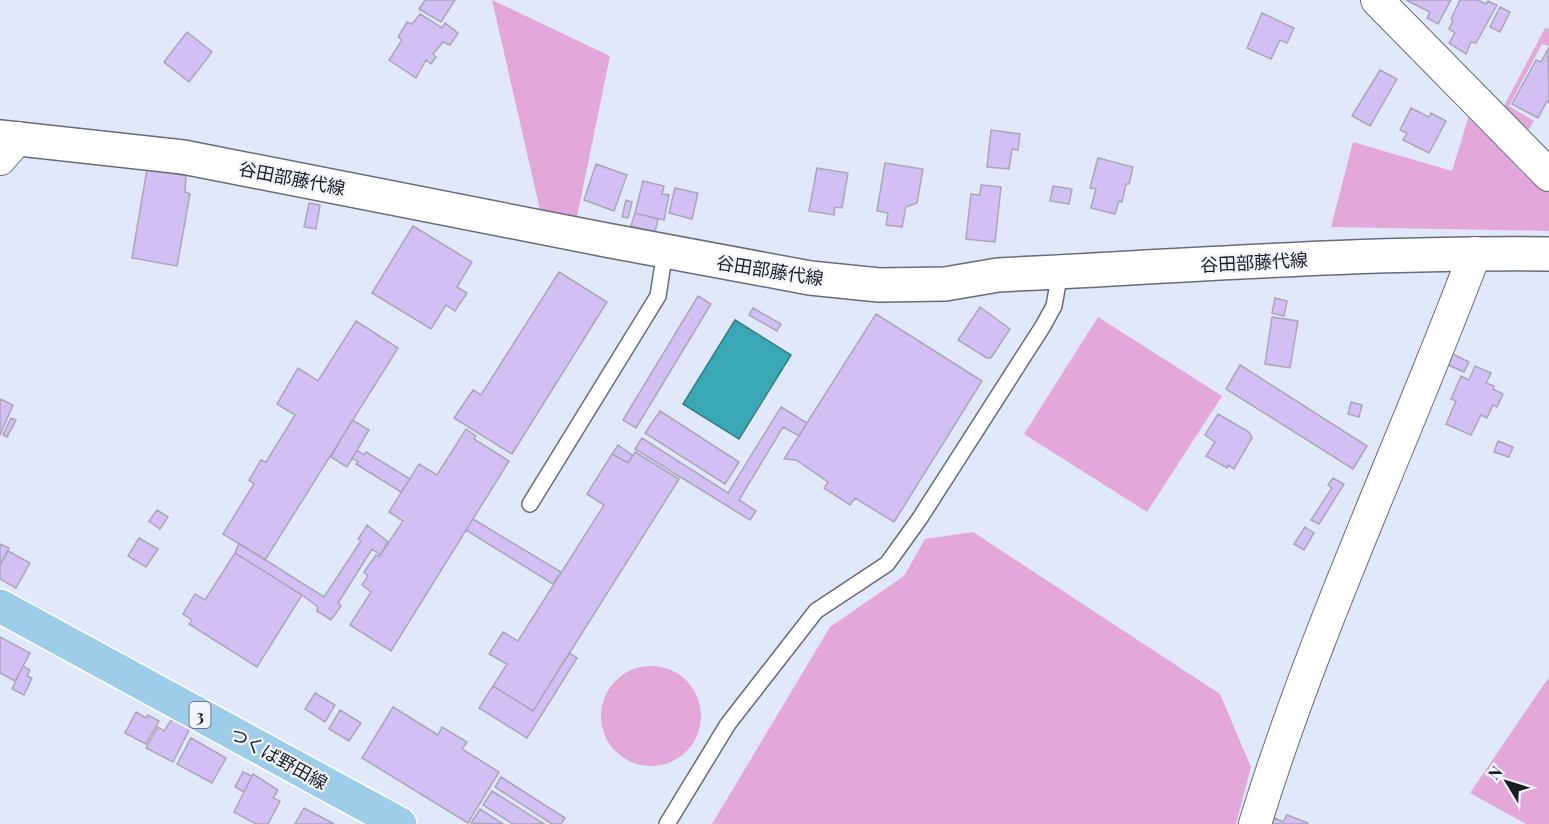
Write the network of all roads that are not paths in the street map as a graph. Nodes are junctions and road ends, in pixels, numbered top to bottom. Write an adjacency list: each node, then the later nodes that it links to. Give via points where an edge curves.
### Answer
1 (1377, 0): 3 (street)
2 (6, 145): 4 (main road, 谷田部藤代線, via 183,157)
3 (1549, 175)
4 (665, 251): 7 (main road, 谷田部藤代線, via 810,278 879,285 945,284); 8 (lane, via 658,296)
5 (1475, 253): 6 (main road, 谷田部藤代線); 7 (main road, 谷田部藤代線); 12 (street, via 1342,580)
6 (1549, 254)
7 (1060, 272): 11 (lane, via 1054,306 1043,326 920,518 887,564 816,612 728,724)
8 (530, 504)
9 (0, 606): 10 (main road, つくば野田線 / 3)
10 (400, 824)
11 (667, 824)
12 (1255, 824)

